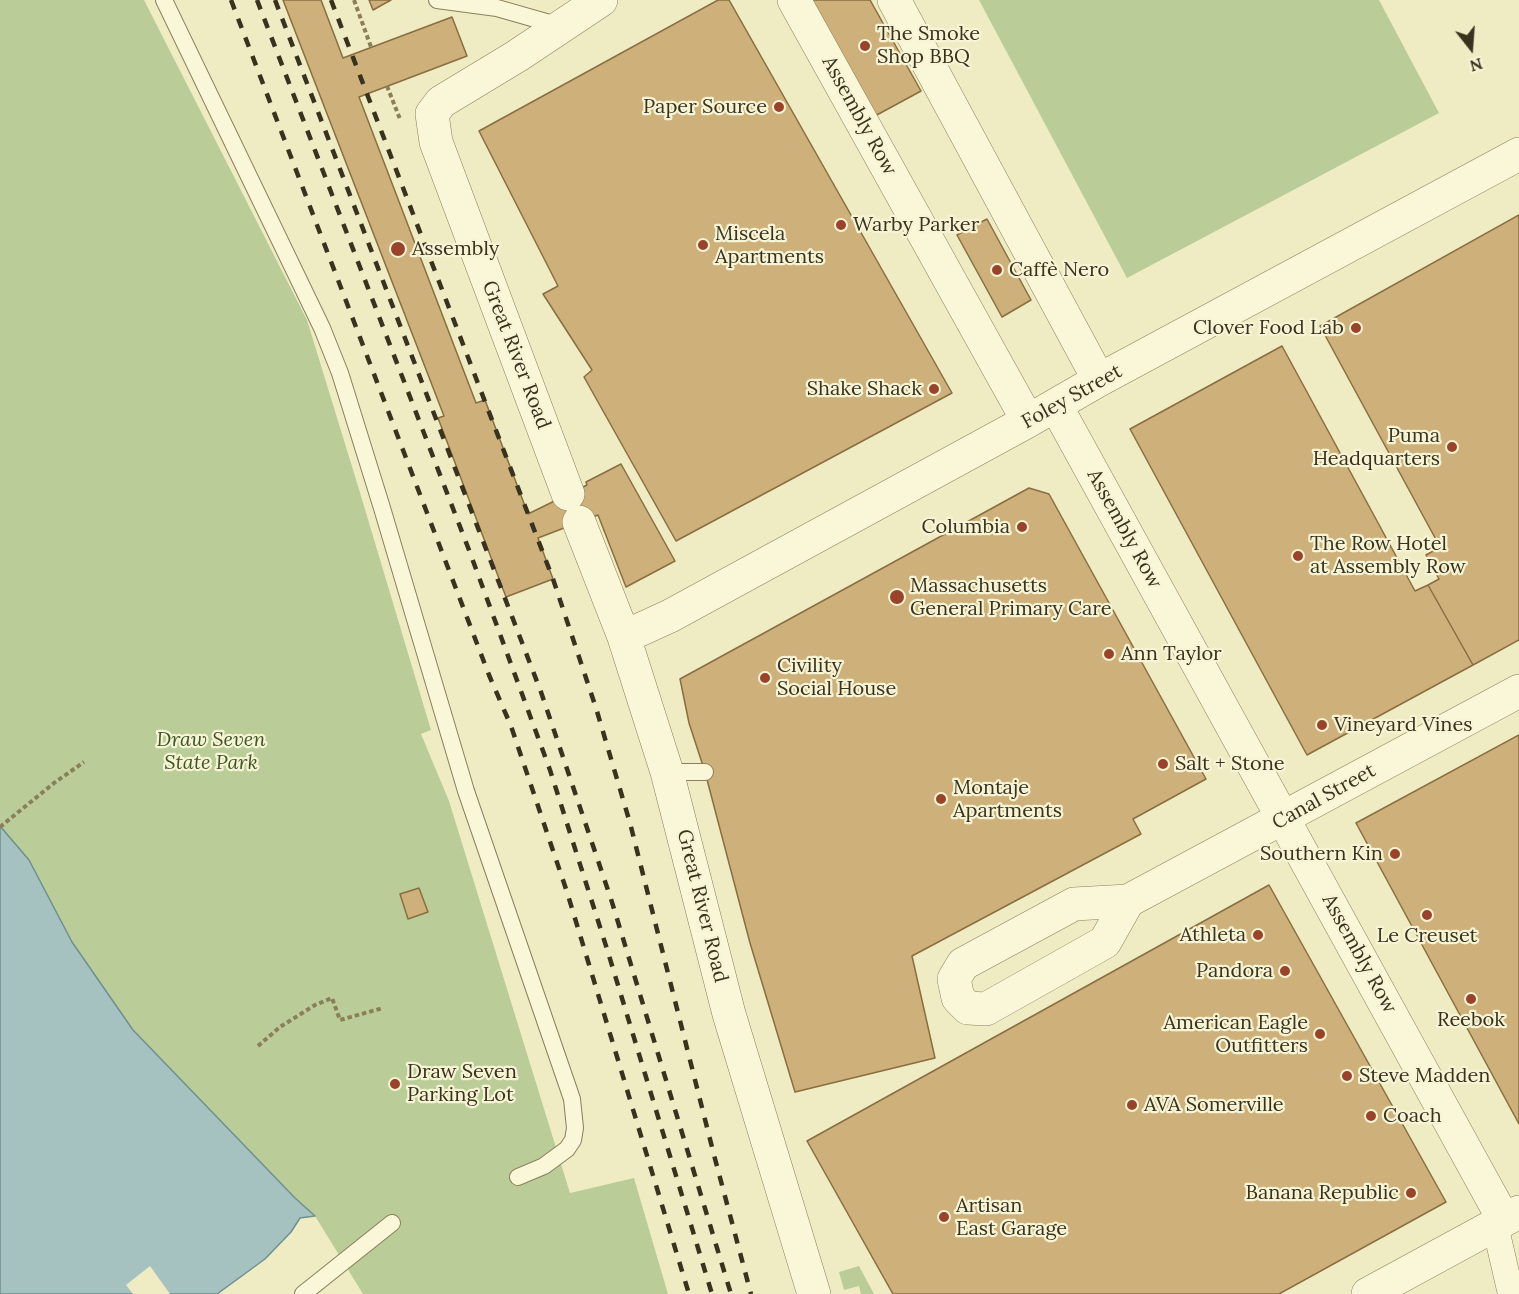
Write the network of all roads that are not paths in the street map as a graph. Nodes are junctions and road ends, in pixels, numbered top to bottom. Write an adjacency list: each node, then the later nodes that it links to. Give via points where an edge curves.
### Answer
1 (164, 0): 17 (lane, via 340,373 466,791 572,1098 575,1128 567,1149 544,1166)
2 (437, 0): 6 (lane, via 496,8)
3 (601, 0): 6 (street)
4 (794, 0): 10 (street, Assembly Row)
5 (894, 0): 8 (street)
6 (560, 26): 11 (street, Great River Road, via 441,102 432,114 436,142)
7 (1519, 154): 8 (street, Foley Street)
8 (1099, 380): 9 (street, Foley Street)
9 (1056, 406): 10 (street, Foley Street); 15 (street, Assembly Row)
10 (1028, 421): 11 (street, Foley Street, via 670,616)
11 (624, 637): 13 (street, Great River Road)
12 (1519, 691): 15 (street, Canal Street)
13 (667, 772): 14 (lane); 21 (street, Great River Road, via 729,1014)
14 (705, 772)
15 (1284, 818): 16 (street, Canal Street); 18 (street, Assembly Row)
16 (1128, 901): 16 (street, Canal Street, via 1074,904 963,964 954,979 958,998 968,1008 986,1009 1105,942)
17 (518, 1177)
18 (1506, 1219): 22 (street); 23 (street, Assembly Row)
19 (392, 1223): 20 (lane)
20 (303, 1294)
21 (814, 1294)
22 (1368, 1294)
23 (1511, 1294)

